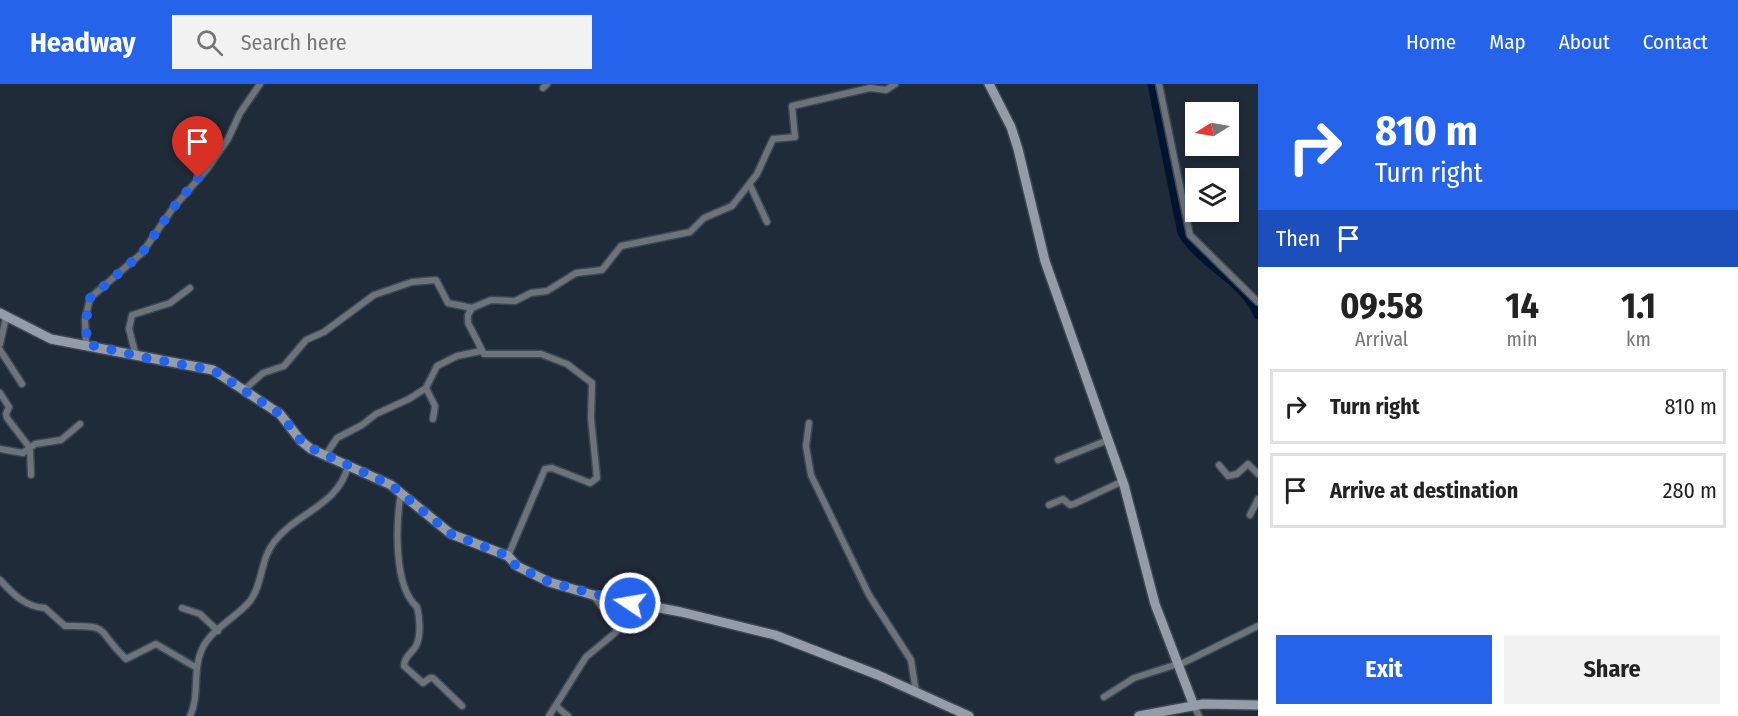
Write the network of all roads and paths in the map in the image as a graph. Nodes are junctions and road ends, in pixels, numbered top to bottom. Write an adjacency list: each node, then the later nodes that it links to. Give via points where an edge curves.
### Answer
1 (260, 84): 14 (street, via 208,168 173,208 142,253 90,298)
2 (844, 84): 6 (street)
3 (895, 84): 6 (street, via 886,90 872,88)
4 (989, 84): 25 (main road, via 1011,127 1046,261)
5 (1159, 84): 10 (street, via 1190,235)
6 (848, 93): 7 (street, via 792,106 796,136 773,139)
7 (750, 185): 8 (street); 11 (street, via 732,206 704,218 690,232 625,245 615,251 602,270 576,273 547,291 515,301 491,300)
8 (767, 222)
9 (190, 288): 17 (street, via 170,303 132,315 129,329)
10 (1258, 302)
11 (472, 308): 15 (street, via 468,323); 20 (street, via 448,303 433,279 380,293 308,339 286,364 263,373)
12 (3, 315): 13 (street); 14 (main road, via 51,339)
13 (0, 344)
14 (87, 344): 17 (main road)
15 (481, 351): 19 (street, via 457,356 437,366); 39 (street, via 487,355 548,356 567,364 592,384 597,477 590,483 552,468 545,469)
16 (0, 353): 18 (street)
17 (136, 356): 20 (main road, via 200,365)
18 (22, 384)
19 (426, 388): 22 (street, via 436,409); 28 (street, via 337,438)
20 (245, 389): 28 (main road, via 280,414 301,441)
21 (0, 393): 26 (street, via 9,407 7,418)
22 (433, 419)
23 (809, 423): 47 (street, via 806,447 811,475 869,595 911,660)
24 (80, 424): 26 (street, via 61,441)
25 (1108, 440): 29 (street); 34 (main road)
26 (30, 448): 27 (street, via 21,453); 33 (street)
27 (0, 449)
28 (325, 456): 31 (main road)
29 (1058, 460)
30 (1220, 465): 32 (street, via 1228,476 1248,464)
31 (348, 466): 35 (main road, via 377,477); 44 (street, via 334,495 293,522 273,543 265,555 250,601)
32 (1258, 474)
33 (31, 475)
34 (1123, 481): 37 (street, via 1074,504 1063,499); 45 (main road, via 1155,604)
35 (401, 493): 39 (main road, via 451,534); 50 (street, via 397,527 403,582 417,607 418,621 416,645 404,666 423,683 433,678)
36 (1258, 499): 38 (street)
37 (1048, 505)
38 (1250, 515)
39 (508, 556): 41 (main road, via 516,566 549,582)
40 (0, 580): 46 (street, via 25,603 45,608 65,626 100,628 126,659 156,644)
41 (593, 595): 47 (main road, via 775,635); 51 (street, via 616,631 586,657)
42 (182, 608): 44 (street, via 200,614)
43 (1258, 626): 45 (street)
44 (218, 631): 46 (street, via 207,640)
45 (1179, 665): 48 (street, via 1134,678); 52 (main road)
46 (197, 668): 53 (street, via 195,705)
47 (916, 692): 56 (main road)
48 (1104, 697)
49 (1258, 705): 52 (main road)
50 (462, 706)
51 (556, 706): 54 (street); 55 (street)
52 (1194, 706): 57 (main road); 58 (street)
53 (190, 716)
54 (549, 716)
55 (568, 716)
56 (969, 716)
57 (1139, 716)
58 (1199, 716)

